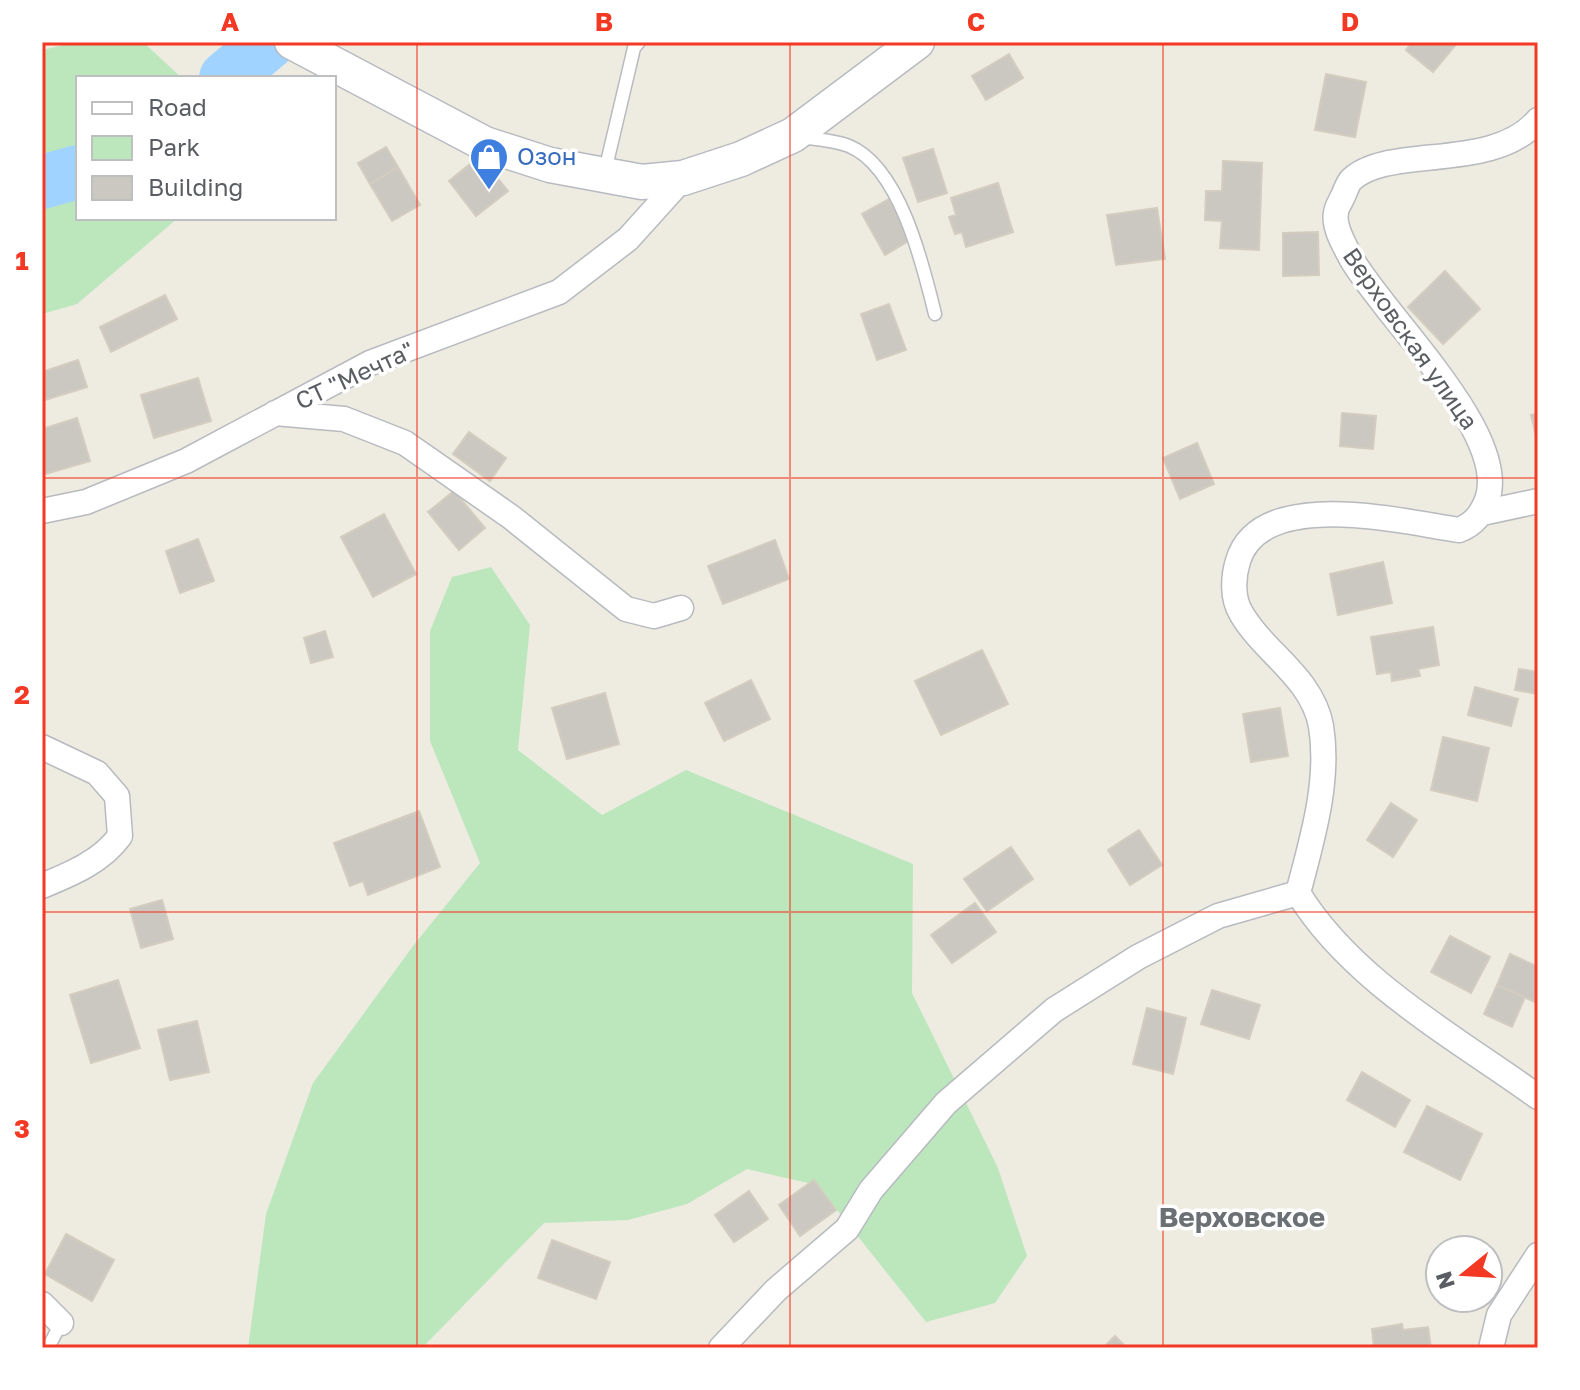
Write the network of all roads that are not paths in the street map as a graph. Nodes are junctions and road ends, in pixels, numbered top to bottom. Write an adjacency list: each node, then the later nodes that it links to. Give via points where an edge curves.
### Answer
1 (292, 42): 6 (street, via 485,144)
2 (639, 42): 6 (lane)
3 (917, 42): 5 (street)
4 (1538, 120): 13 (street, Верховская улица, via 1525,136 1467,154 1379,166 1351,180 1335,214 1342,241 1365,282 1468,414 1491,468 1491,489)
5 (793, 135): 7 (street); 8 (lane, via 850,146 883,174 923,263)
6 (604, 178): 7 (street)
7 (683, 178): 9 (street, СТ "Мечта", via 628,239 559,292 370,363)
8 (935, 314)
9 (275, 413): 11 (street, СТ "Мечта", via 186,461); 15 (street, via 344,419 405,443 511,517 626,609 654,616)
10 (1538, 501): 13 (street)
11 (86, 502): 12 (street, СТ "Мечта"); 14 (street)
12 (42, 511)
13 (1482, 513): 18 (street, via 1459,530 1364,515 1296,516 1257,529 1242,547 1233,578 1239,611 1311,698 1321,725 1315,829)
14 (42, 528)
15 (681, 608)
16 (42, 747): 17 (street, via 97,773 117,796 120,836 109,851)
17 (42, 886)
18 (1298, 893): 19 (street, via 1319,927 1352,963); 25 (street, via 1218,916 1138,957 1054,1010 946,1103 871,1190 847,1229 776,1290)
19 (1538, 1097)
20 (1538, 1255): 23 (street, via 1499,1315)
21 (42, 1304): 22 (street)
22 (61, 1323): 24 (lane)
23 (1490, 1347)
24 (48, 1348)
25 (721, 1348)

